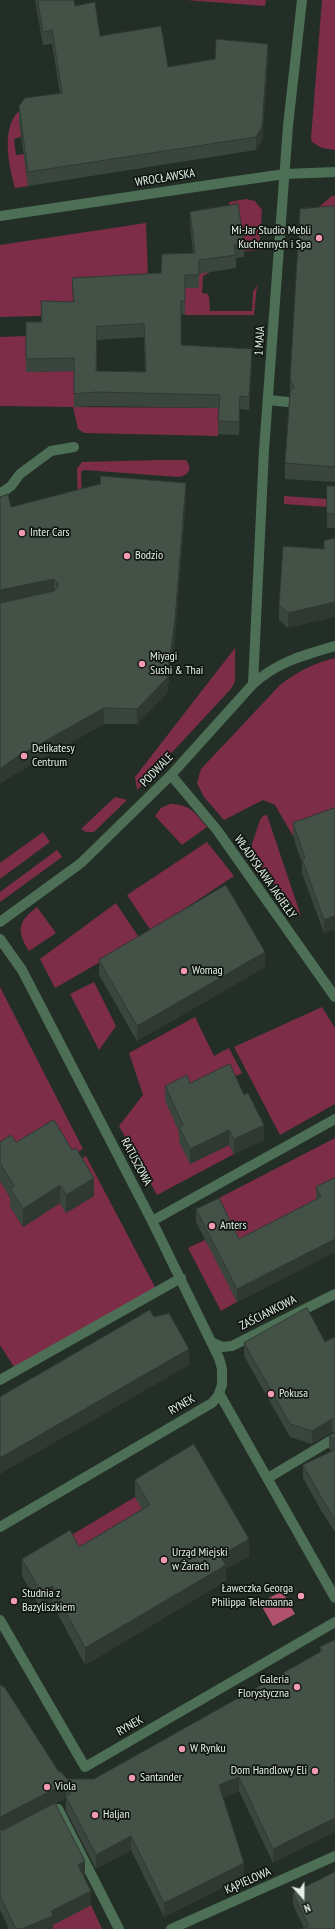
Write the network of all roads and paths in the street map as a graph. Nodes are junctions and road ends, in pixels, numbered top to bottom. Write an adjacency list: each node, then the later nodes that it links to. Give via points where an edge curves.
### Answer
1 (302, 0): 3 (street, 1 MAJA)
2 (335, 172): 3 (street, WROCŁAWSKA)
3 (285, 174): 4 (street, WROCŁAWSKA); 5 (street, 1 MAJA)
4 (0, 216)
5 (268, 400): 6 (street); 10 (street, 1 MAJA)
6 (288, 402)
7 (74, 447): 8 (street, via 51,451 20,474 11,486)
8 (0, 494)
9 (335, 646): 10 (street, PODWALE, via 278,665)
10 (253, 684): 11 (street, PODWALE)
11 (171, 775): 12 (street, PODWALE, via 81,863); 14 (street, WŁADYSŁAWA JAGIEŁŁY, via 217,830)
12 (0, 922)
13 (0, 939): 16 (street, RATUSZOWA, via 22,970)
14 (335, 997)
15 (335, 1119): 16 (street)
16 (152, 1221): 17 (street, RATUSZOWA)
17 (181, 1278): 19 (street, RATUSZOWA); 20 (street)
18 (335, 1294): 19 (street, ZAŚCIANKOWA, via 232,1346 223,1347)
19 (211, 1342): 21 (street, RATUSZOWA, via 222,1370)
20 (0, 1380)
21 (219, 1393): 22 (street, RATUSZOWA); 24 (street)
22 (212, 1403): 25 (street, RYNEK)
23 (335, 1438): 24 (street)
24 (268, 1478): 26 (street)
25 (0, 1528)
26 (335, 1598)
27 (0, 1620): 28 (street, RYNEK, via 85,1767)
28 (335, 1622)
29 (58, 1808): 31 (street)
30 (335, 1856): 32 (street, KĄPIELOWA)
31 (119, 1929)
32 (171, 1929)

